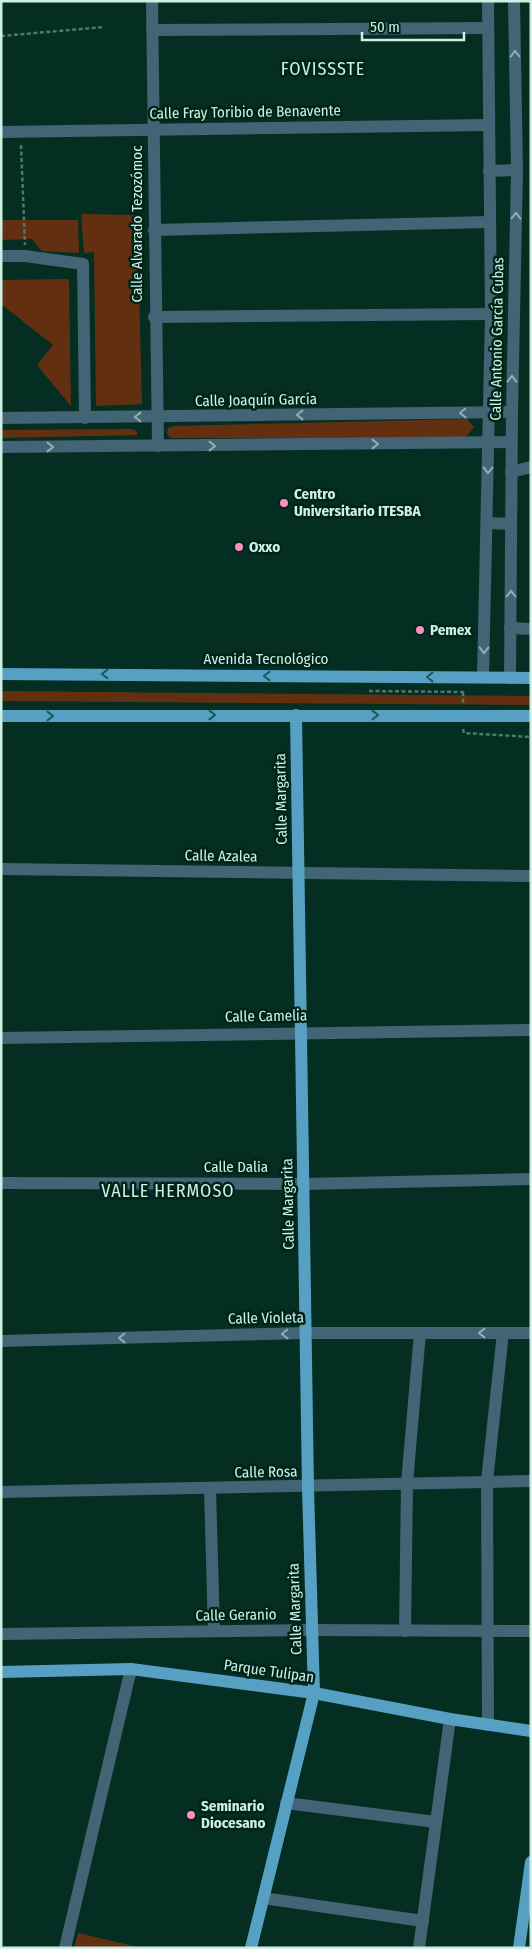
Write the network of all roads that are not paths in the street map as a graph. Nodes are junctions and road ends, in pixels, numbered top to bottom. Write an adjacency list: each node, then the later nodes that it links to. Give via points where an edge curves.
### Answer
1 (152, 1): 5 (street, Calle Alvarado Tezozómoc)
2 (488, 1): 4 (street, Calle Antonio García Cubas)
3 (514, 1): 9 (street, Calle Antonio García Cubas, one-way to 3)
4 (488, 28): 5 (street); 6 (street, Calle Antonio García Cubas)
5 (152, 30): 7 (street, Calle Alvarado Tezozómoc)
6 (489, 125): 7 (street, Calle Fray Toribio de Benavente); 10 (street, Calle Antonio García Cubas)
7 (153, 129): 8 (street, Calle Fray Toribio de Benavente); 12 (street, Calle Alvarado Tezozómoc)
8 (1, 132)
9 (517, 170): 10 (street); 16 (street, Calle Antonio García Cubas, one-way to 9)
10 (490, 171): 11 (street, Calle Antonio García Cubas)
11 (490, 222): 12 (street); 14 (street, Calle Antonio García Cubas)
12 (154, 230): 15 (street, Calle Alvarado Tezozómoc)
13 (1, 256): 20 (street, via 83,264)
14 (490, 314): 15 (street); 17 (street, Calle Antonio García Cubas)
15 (154, 317): 18 (street, Calle Alvarado Tezozómoc)
16 (512, 412): 17 (street, Calle Joaquín García); 21 (street, Calle Antonio García Cubas)
17 (489, 413): 18 (street, Calle Joaquín García, one-way to 18); 22 (street, Calle Antonio García Cubas)
18 (157, 417): 20 (street, Calle Joaquín García, one-way to 20); 23 (street, Calle Alvarado Tezozómoc)
19 (1, 418): 20 (street, Calle Joaquín García)
20 (85, 418)
21 (512, 442): 22 (street); 26 (street, Calle Antonio García Cubas)
22 (489, 444): 23 (street, one-way to 22); 27 (street, Calle Antonio García Cubas, one-way to 27)
23 (158, 446): 24 (street, one-way to 23)
24 (1, 447)
25 (531, 467): 26 (street)
26 (511, 472): 28 (street, Calle Antonio García Cubas)
27 (487, 523): 28 (street); 32 (street, Calle Antonio García Cubas, one-way to 32)
28 (511, 524): 29 (street, Calle Antonio García Cubas, one-way to 28)
29 (510, 628): 30 (street); 33 (street, Calle Antonio García Cubas)
30 (531, 629)
31 (1, 674): 32 (main road, Avenida Tecnológico, one-way to 31)
32 (483, 677): 33 (main road, Avenida Tecnológico)
33 (510, 678): 34 (main road, Avenida Tecnológico)
34 (531, 678)
35 (296, 715): 36 (main road, one-way to 35); 37 (main road, one-way to 37); 39 (main road, Calle Margarita)
36 (1, 716)
37 (531, 716)
38 (1, 869): 39 (street, Calle Azalea)
39 (298, 873): 40 (street, Calle Azalea); 42 (main road, Calle Margarita)
40 (531, 876)
41 (531, 1030): 42 (street, Calle Camelia)
42 (302, 1032): 43 (street, Calle Camelia); 46 (main road, Calle Margarita)
43 (1, 1038)
44 (531, 1179): 46 (street, Calle Dalia)
45 (1, 1182): 46 (street, Calle Dalia)
46 (304, 1184): 47 (main road, Calle Margarita)
47 (306, 1333): 50 (street, Calle Violeta); 51 (street, Calle Violeta, one-way to 51); 55 (main road, Calle Margarita)
48 (503, 1333): 49 (street, Calle Violeta); 50 (street, Calle Violeta, one-way to 50); 52 (street)
49 (531, 1333)
50 (420, 1334): 54 (street)
51 (1, 1341)
52 (487, 1481): 53 (street, Calle Rosa); 54 (street, Calle Rosa); 61 (street)
53 (531, 1481)
54 (407, 1483): 55 (street, Calle Rosa); 60 (street)
55 (308, 1488): 56 (street, Calle Rosa); 58 (main road, Calle Margarita)
56 (210, 1489): 57 (street, Calle Rosa); 59 (street)
57 (1, 1492)
58 (312, 1630): 59 (street, Calle Geranio); 60 (street, Calle Geranio); 66 (main road, Calle Margarita)
59 (214, 1631): 63 (street, Calle Geranio)
60 (405, 1631): 61 (street, Calle Geranio)
61 (486, 1631): 62 (street, Calle Geranio); 68 (street)
62 (531, 1631)
63 (1, 1634)
64 (131, 1668): 65 (main road, Parque Tulipan); 66 (main road, Parque Tulipan); 75 (street)
65 (1, 1672)
66 (314, 1693): 67 (main road, Parque Tulipan); 70 (main road, Calle Margarita)
67 (450, 1719): 68 (main road, Parque Tulipan); 71 (street)
68 (488, 1725): 69 (main road, Parque Tulipan)
69 (531, 1731)
70 (286, 1803): 71 (street); 73 (main road, Calle Margarita)
71 (436, 1822): 74 (street)
72 (531, 1862): 78 (main road)
73 (263, 1898): 74 (street); 76 (main road, Calle Margarita)
74 (423, 1921): 77 (street)
75 (65, 1948)
76 (251, 1948)
77 (419, 1948)
78 (519, 1948)

